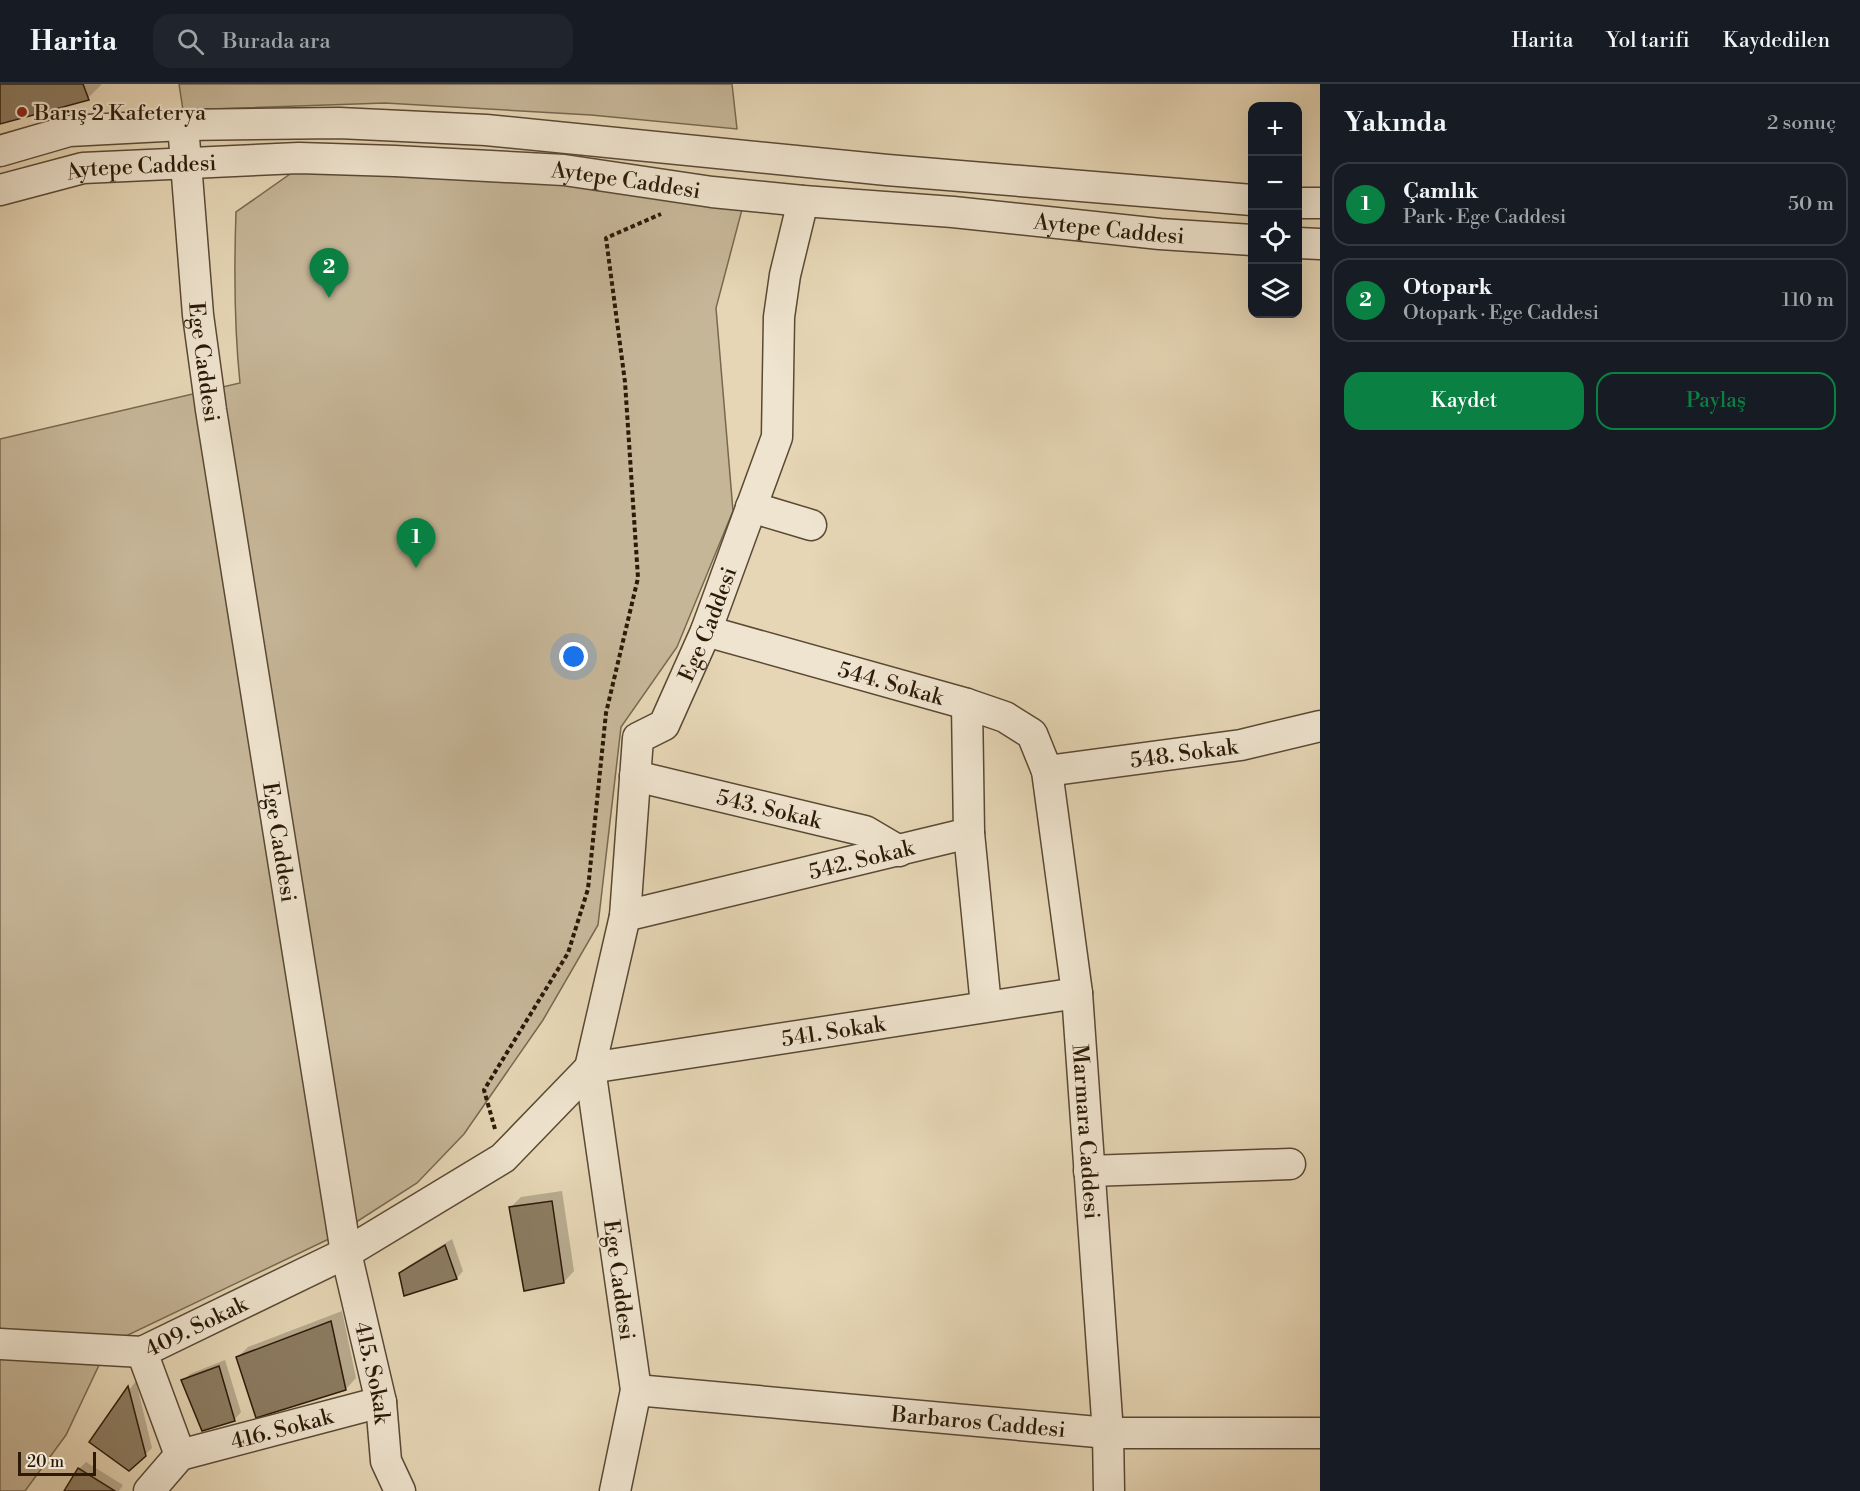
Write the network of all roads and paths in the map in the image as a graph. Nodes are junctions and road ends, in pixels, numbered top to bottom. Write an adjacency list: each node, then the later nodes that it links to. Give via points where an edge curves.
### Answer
1 (183, 124): 2 (street, Aytepe Caddesi, via 69,131); 3 (street, Ege Caddesi); 5 (street, Aytepe Caddesi, via 339,123 486,130)
2 (0, 151)
3 (186, 162): 4 (street, Aytepe Caddesi, via 83,168); 6 (street, Aytepe Caddesi, via 299,158 564,170); 29 (street, Ege Caddesi, via 198,315 211,410)
4 (0, 190)
5 (1248, 200)
6 (803, 201): 10 (street, Aytepe Caddesi); 13 (street, Ege Caddesi, via 779,317 777,437)
7 (1302, 203): 8 (street)
8 (1320, 204)
9 (670, 210): 26 (path, via 606,238 625,382 638,578 606,713 588,889 568,952 484,1090)
10 (1248, 240)
11 (1302, 243): 12 (street)
12 (1320, 244)
13 (751, 507): 14 (street); 15 (street, Ege Caddesi)
14 (811, 525)
15 (706, 631): 16 (street, 544. Sokak); 19 (street, Ege Caddesi, via 664,725 638,738)
16 (967, 704): 18 (street, 544. Sokak, via 1005,717 1032,734); 20 (street)
17 (1320, 726): 18 (street, 548. Sokak, via 1240,745)
18 (1047, 771): 23 (street, Marmara Caddesi)
19 (635, 776): 21 (street, 543. Sokak, via 865,831); 22 (street, Ege Caddesi)
20 (969, 833): 21 (street, 542. Sokak); 24 (street)
21 (898, 850): 22 (street, 542. Sokak)
22 (625, 916): 25 (street, Ege Caddesi)
23 (1077, 993): 24 (street, 541. Sokak); 28 (street, Marmara Caddesi)
24 (986, 1006): 25 (street, 541. Sokak)
25 (590, 1068): 26 (street); 32 (street, Ege Caddesi)
26 (503, 1158): 29 (street)
27 (1290, 1164): 28 (street)
28 (1089, 1171): 34 (street, Marmara Caddesi)
29 (346, 1253): 31 (street, 409. Sokak); 33 (street, 415. Sokak)
30 (0, 1344): 31 (street, 409. Sokak)
31 (142, 1352): 36 (street)
32 (636, 1390): 34 (street, Barbaros Caddesi); 39 (street, Ege Caddesi)
33 (381, 1402): 36 (street, 416. Sokak); 38 (street, 415. Sokak, via 386,1461)
34 (1108, 1433): 35 (street, Barbaros Caddesi); 40 (street, Marmara Caddesi)
35 (1320, 1433)
36 (180, 1455): 37 (street)
37 (149, 1491)
38 (400, 1491)
39 (615, 1491)
40 (1109, 1491)

